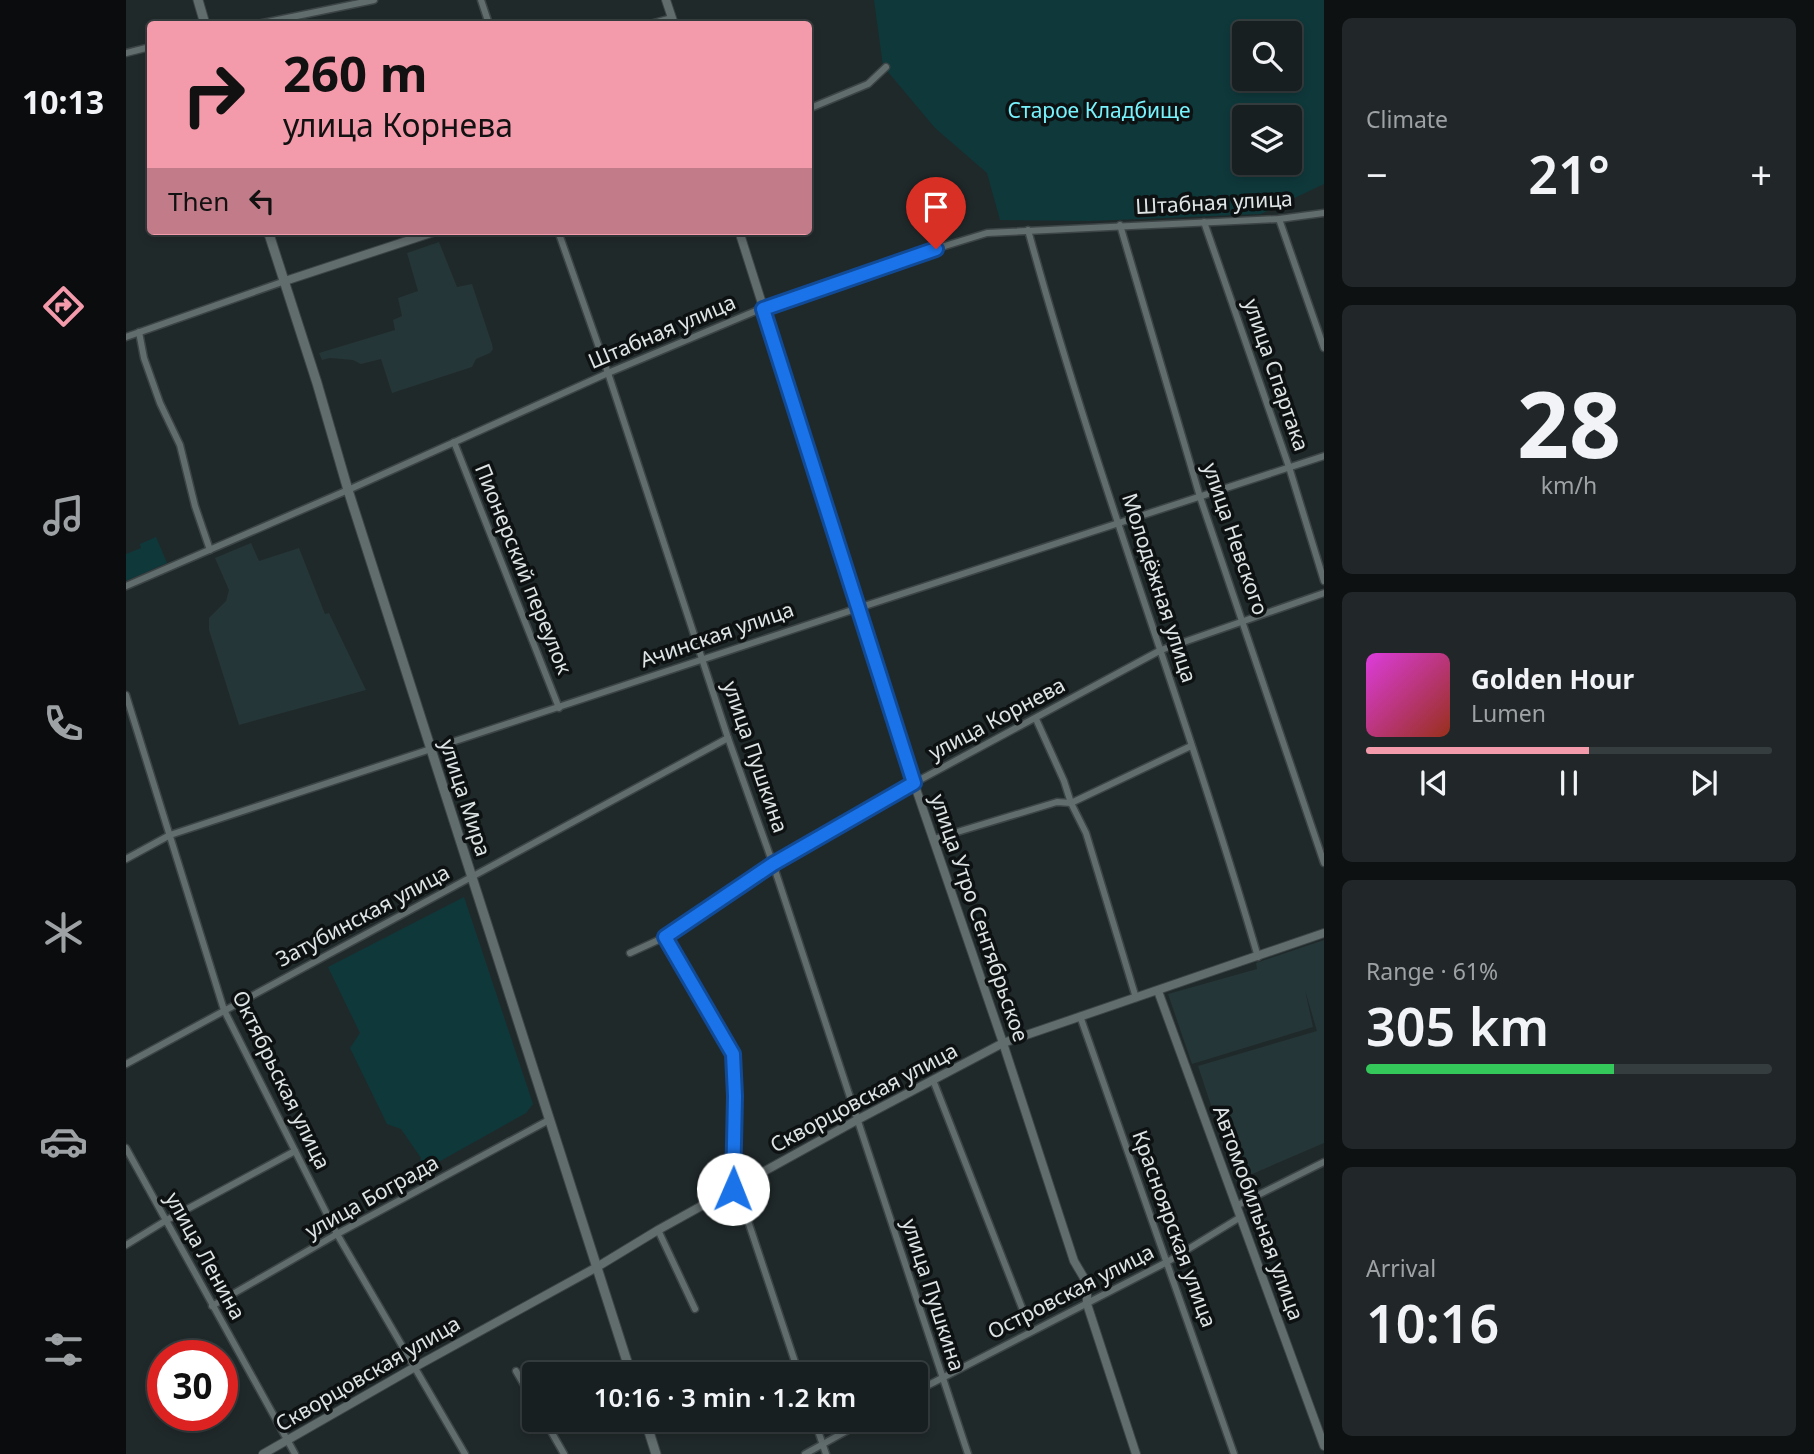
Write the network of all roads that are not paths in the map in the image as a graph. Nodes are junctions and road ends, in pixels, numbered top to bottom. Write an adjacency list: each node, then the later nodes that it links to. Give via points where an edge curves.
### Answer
1 (198, 0): 5 (main road)
2 (373, 0): 6 (street)
3 (481, 0): 7 (street)
4 (666, 0): 8 (street)
5 (204, 21)
6 (272, 21)
7 (488, 21)
8 (673, 21)
9 (147, 48): 10 (street)
10 (126, 53)
11 (886, 67): 12 (street, via 868,84)
12 (812, 107)
13 (1324, 213): 14 (street, Штабная улица)
14 (1279, 219): 15 (street, Штабная улица); 26 (street)
15 (1205, 222): 16 (street, Штабная улица); 30 (street, улица Спартака)
16 (1120, 225): 17 (street, Штабная улица); 32 (street, улица Невского)
17 (1028, 230): 23 (street, Штабная улица, via 986,233); 33 (street, Молодёжная улица, via 1055,328)
18 (269, 235): 22 (main road, улица Мира)
19 (425, 235): 22 (street)
20 (559, 235): 27 (street, улица Пушкина)
21 (740, 235): 23 (street, улица Утро Сентябрьское)
22 (285, 281): 24 (street); 31 (main road, улица Мира)
23 (763, 309): 27 (street, Штабная улица); 38 (street, улица Утро Сентябрьское)
24 (139, 332): 25 (street); 34 (street, via 160,403 180,445)
25 (126, 337)
26 (1324, 348)
27 (608, 373): 28 (street, Штабная улица); 41 (street, улица Пушкина)
28 (454, 442): 31 (street, Штабная улица); 43 (street, Пионерский переулок)
29 (1324, 456): 30 (street, Ачинская улица)
30 (1289, 467): 32 (street, Ачинская улица); 35 (street, улица Спартака)
31 (348, 490): 34 (street, Штабная улица); 47 (main road, улица Мира)
32 (1200, 497): 33 (street, Ачинская улица); 39 (street, улица Невского)
33 (1120, 523): 38 (street, Ачинская улица); 40 (street, Молодёжная улица)
34 (210, 550): 36 (street, Штабная улица)
35 (1324, 581)
36 (126, 586)
37 (1324, 593): 39 (street, улица Корнева)
38 (858, 607): 41 (street, Ачинская улица); 48 (street, улица Утро Сентябрьское)
39 (1244, 623): 40 (street, улица Корнева); 53 (street, улица Невского)
40 (1161, 650): 44 (street, улица Корнева); 46 (street, Молодёжная улица)
41 (703, 657): 43 (street, Ачинская улица); 45 (street, улица Пушкина)
42 (126, 695): 50 (street, Октябрьская улица)
43 (559, 708): 47 (street, Ачинская улица)
44 (1036, 719): 48 (street, улица Корнева); 49 (street)
45 (728, 738): 54 (street, улица Пушкина); 55 (street, Затубинская улица)
46 (1191, 746): 49 (street); 59 (street, Молодёжная улица)
47 (431, 748): 50 (street, Ачинская улица); 55 (main road, улица Мира)
48 (914, 783): 51 (street, улица Утро Сентябрьское); 54 (street, улица Корнева)
49 (1071, 803): 51 (street, via 1057,802); 61 (street, via 1086,833)
50 (170, 835): 52 (street, Ачинская улица); 62 (street, Октябрьская улица)
51 (934, 839): 64 (street, улица Утро Сентябрьское)
52 (126, 859)
53 (1324, 863)
54 (773, 864): 57 (street, улица Корнева); 68 (street, улица Пушкина)
55 (472, 877): 62 (street, Затубинская улица); 67 (main road, улица Мира)
56 (1324, 933): 59 (street, Скворцовская улица)
57 (665, 937): 58 (street, улица Корнева); 73 (street, via 733,1054)
58 (630, 953)
59 (1258, 957): 60 (street, Скворцовская улица)
60 (1158, 991): 61 (street, Скворцовская улица); 74 (street, Автомобильная улица)
61 (1136, 998): 63 (street, Скворцовская улица)
62 (224, 1010): 65 (street, Затубинская улица); 70 (street, Октябрьская улица)
63 (1080, 1016): 64 (street, Скворцовская улица); 80 (street, Красноярская улица)
64 (1003, 1044): 66 (street, Скворцовская улица); 82 (street, улица Утро Сентябрьское, via 1074,1261 1087,1283)
65 (126, 1064)
66 (933, 1080): 68 (street, Скворцовская улица); 85 (street)
67 (550, 1120): 78 (street, улица Бограда); 81 (main road, улица Мира)
68 (857, 1120): 73 (street, Скворцовская улица); 90 (street, улица Пушкина)
69 (126, 1148): 76 (street, улица Ленина)
70 (295, 1151): 76 (street); 78 (street, Октябрьская улица)
71 (1322, 1162): 72 (street); 74 (street)
72 (1324, 1172)
73 (733, 1189): 77 (street, Скворцовская улица); 87 (street)
74 (1238, 1205): 75 (street, Автомобильная улица)
75 (1239, 1218): 80 (street, Островская улица); 99 (street, Автомобильная улица)
76 (164, 1221): 79 (street); 83 (street, улица Ленина)
77 (658, 1230): 81 (street, Скворцовская улица); 84 (street)
78 (337, 1234): 83 (street, улица Бограда); 88 (street, Октябрьская улица)
79 (126, 1245)
80 (1167, 1262): 82 (street, Островская улица); 109 (street, Красноярская улица)
81 (597, 1267): 86 (main road, улица Мира); 88 (street, Скворцовская улица)
82 (1087, 1304): 85 (street, Островская улица); 108 (street, улица Утро Сентябрьское)
83 (212, 1306): 97 (street, улица Ленина)
84 (695, 1309)
85 (1031, 1331): 90 (street, Островская улица)
86 (627, 1362)
87 (795, 1362)
88 (415, 1367): 97 (street, Скворцовская улица); 102 (street, Октябрьская улица)
89 (516, 1371): 91 (street)
90 (941, 1378): 92 (street, Островская улица); 107 (street, улица Пушкина)
91 (522, 1381)
92 (928, 1385)
93 (551, 1432): 103 (street)
94 (649, 1432): 104 (main road)
95 (818, 1432): 98 (street)
96 (845, 1432): 98 (street)
97 (287, 1440): 100 (street, Скворцовская улица); 101 (street, улица Ленина)
98 (822, 1445): 105 (street); 106 (street)
99 (1324, 1446)
100 (262, 1454)
101 (295, 1454)
102 (465, 1454)
103 (564, 1454)
104 (656, 1454)
105 (805, 1454)
106 (826, 1454)
107 (968, 1454)
108 (1136, 1454)
109 (1234, 1454)

